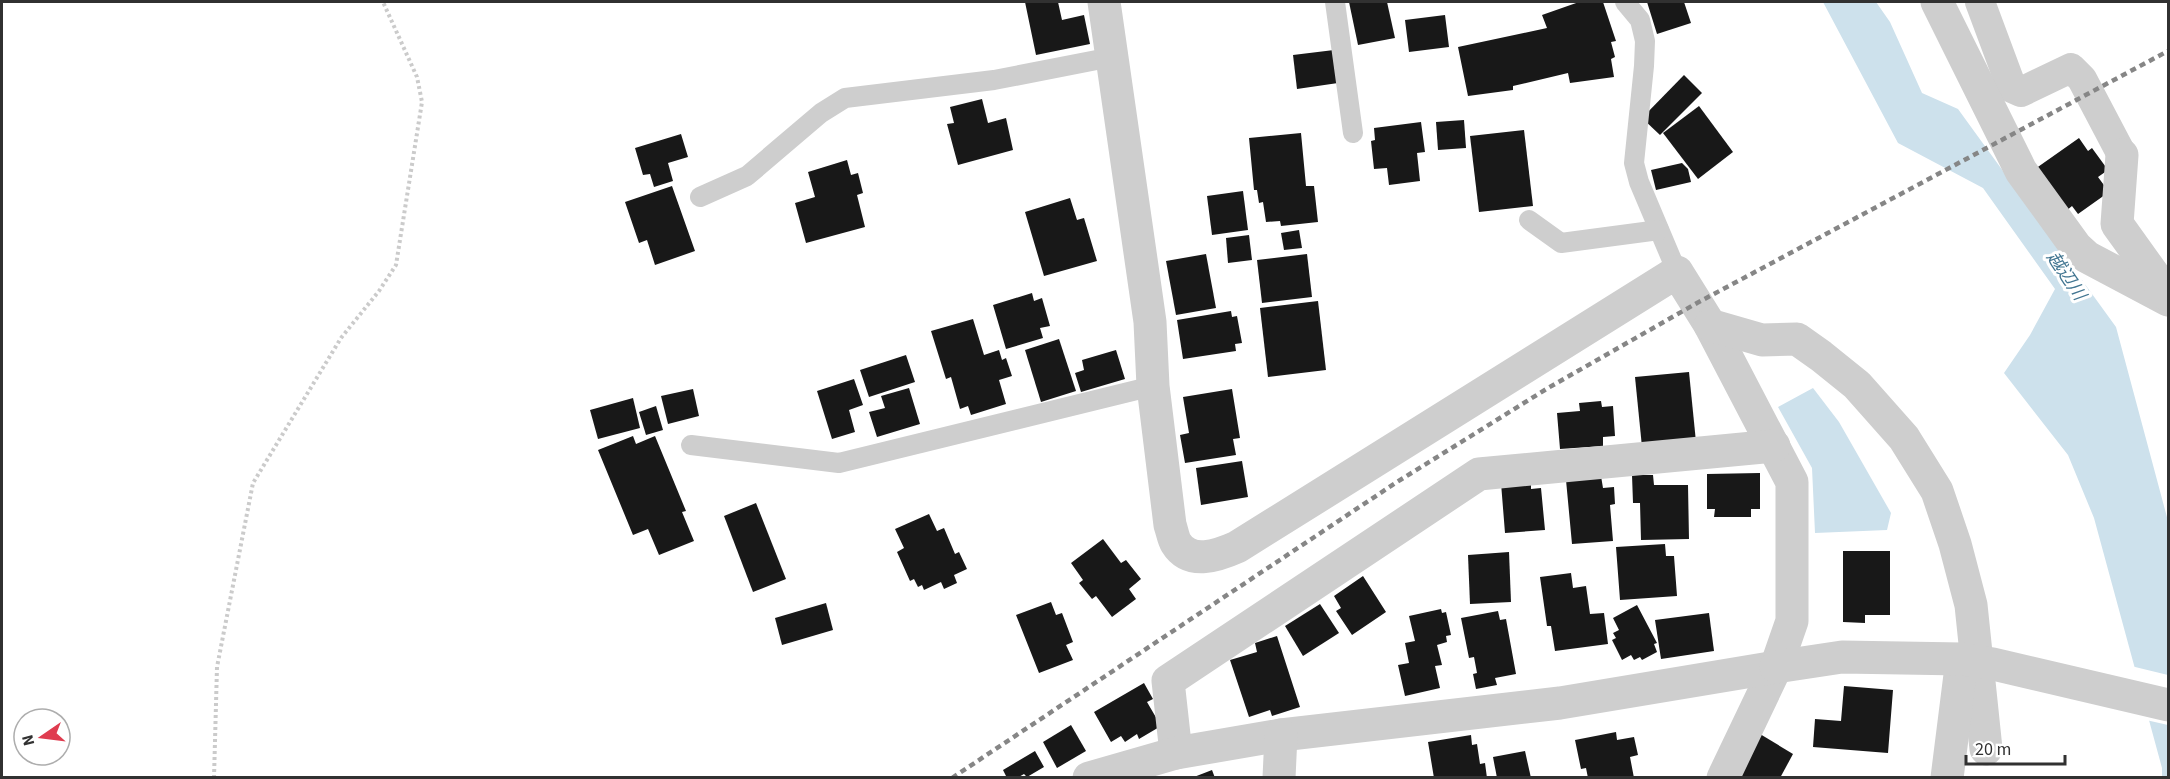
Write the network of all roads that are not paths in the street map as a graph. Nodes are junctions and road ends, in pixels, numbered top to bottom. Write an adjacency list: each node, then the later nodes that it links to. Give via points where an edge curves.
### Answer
1 (1104, 2): 6 (street)
2 (1335, 2): 7 (lane)
3 (1625, 2): 11 (lane, via 1640,20 1645,41 1634,163)
4 (1937, 2): 13 (street, via 2020,171 2076,247 2087,257)
5 (1980, 2): 8 (street, via 2012,88 2021,92 2071,68 2082,80)
6 (1112, 57): 9 (lane, via 994,80 845,98 821,113 747,176); 15 (street, via 1150,322)
7 (1353, 133)
8 (2122, 155): 13 (street, via 2117,225)
9 (700, 197)
10 (1529, 220): 11 (lane, via 1561,243)
11 (1659, 230): 12 (lane)
12 (1677, 273): 14 (street); 15 (street, via 1218,556 1187,554 1176,544 1170,525)
13 (2169, 298)
14 (1710, 325): 17 (street); 18 (street, via 1762,340 1797,339 1857,385 1904,438 1937,491 1955,544 1971,605)
15 (1153, 386): 16 (lane, via 839,463)
16 (691, 445)
17 (1774, 446): 19 (street, via 1792,482 1792,621); 23 (street, via 1479,474 1167,681)
18 (1977, 661): 19 (street, via 1842,657); 20 (street); 22 (street); 27 (street)
19 (1776, 667): 21 (street, via 1560,703); 26 (street)
20 (2169, 705)
21 (1281, 735): 23 (street); 25 (street)
22 (1986, 749)
23 (1176, 753): 24 (street)
24 (1089, 777)
25 (1279, 777)
26 (1723, 777)
27 (1947, 777)

